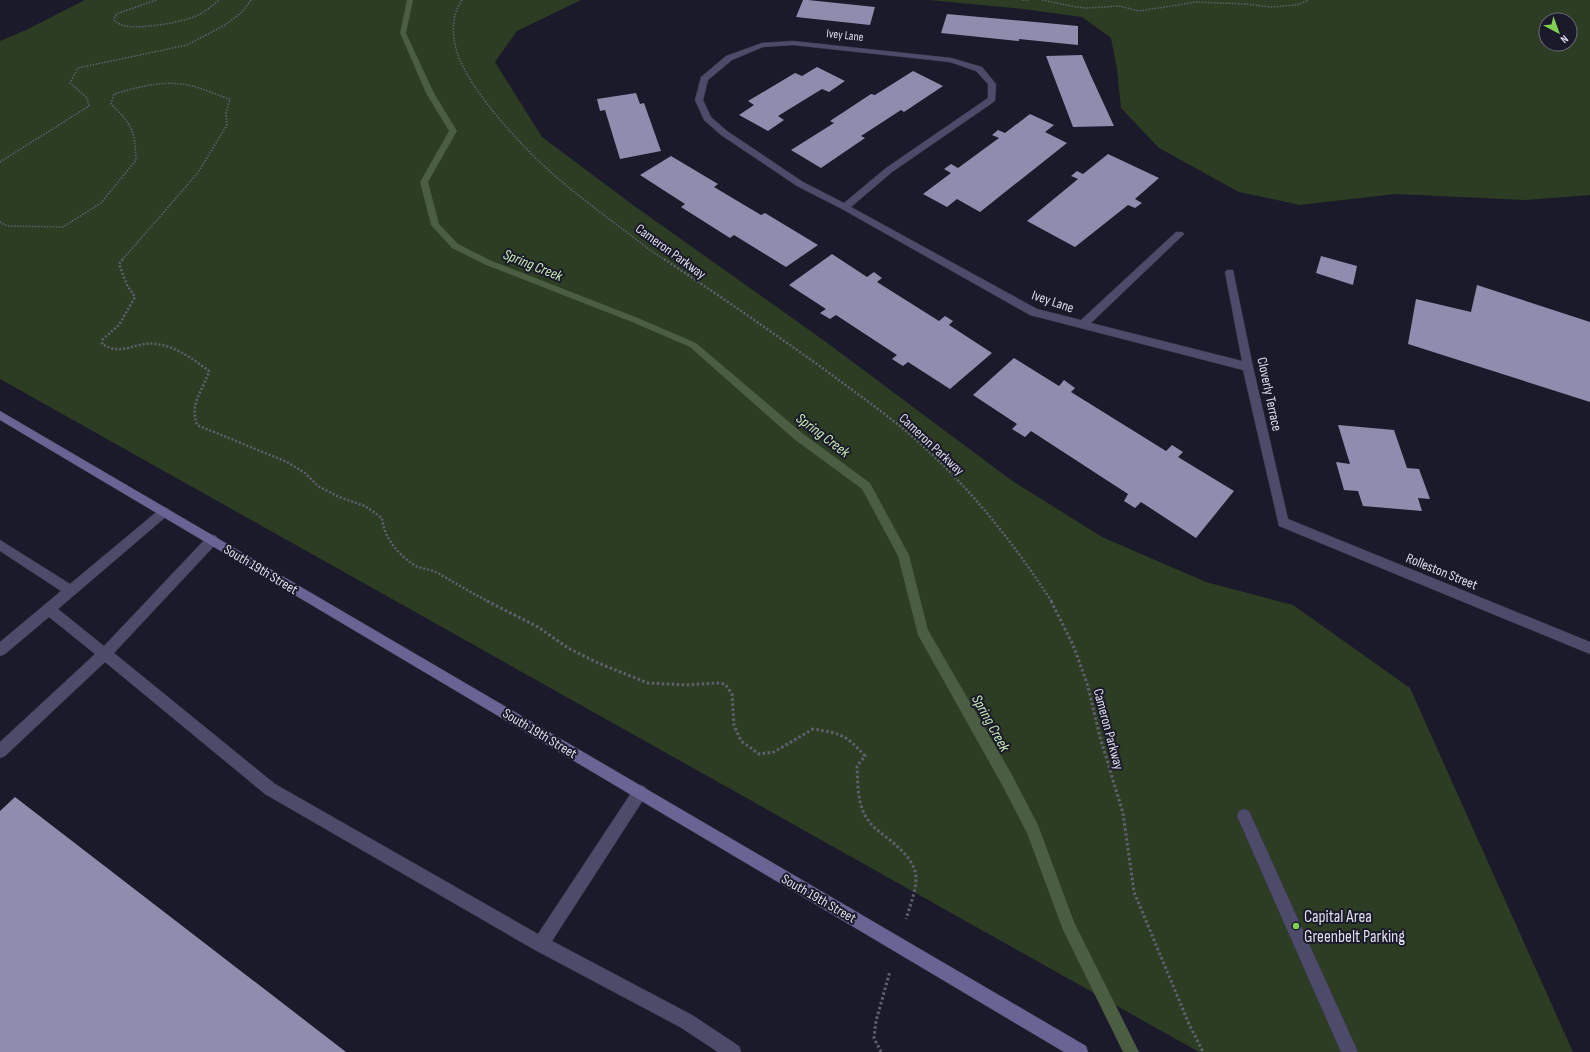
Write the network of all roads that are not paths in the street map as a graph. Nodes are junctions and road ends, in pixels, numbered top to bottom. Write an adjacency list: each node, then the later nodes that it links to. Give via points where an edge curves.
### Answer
1 (845, 206): 1 (street, Ivey Lane, via 800,184 718,128 707,118 698,100 704,79 729,58 762,45 793,43 951,60 979,69 992,84 992,99 889,170); 4 (street, Ivey Lane, via 1034,312)
2 (1179, 234): 4 (street)
3 (1230, 272): 5 (street, Cloverly Terrace)
4 (1082, 325): 5 (street, Ivey Lane)
5 (1248, 367): 8 (street, Cloverly Terrace)
6 (0, 415): 7 (street, South 19th Street)
7 (164, 512): 9 (street, South 19th Street); 11 (street)
8 (1283, 522): 13 (street, Rolleston Street)
9 (212, 540): 15 (street); 17 (street, South 19th Street)
10 (0, 545): 11 (street)
11 (71, 591): 12 (street)
12 (48, 610): 14 (street); 15 (street)
13 (1590, 648)
14 (0, 650)
15 (105, 654): 16 (street); 19 (street, via 270,789)
16 (0, 750)
17 (640, 792): 19 (street); 21 (street, South 19th Street)
18 (1244, 816): 22 (street)
19 (541, 944): 20 (street, via 686,1021)
20 (733, 1052)
21 (1080, 1052)
22 (1350, 1052)

